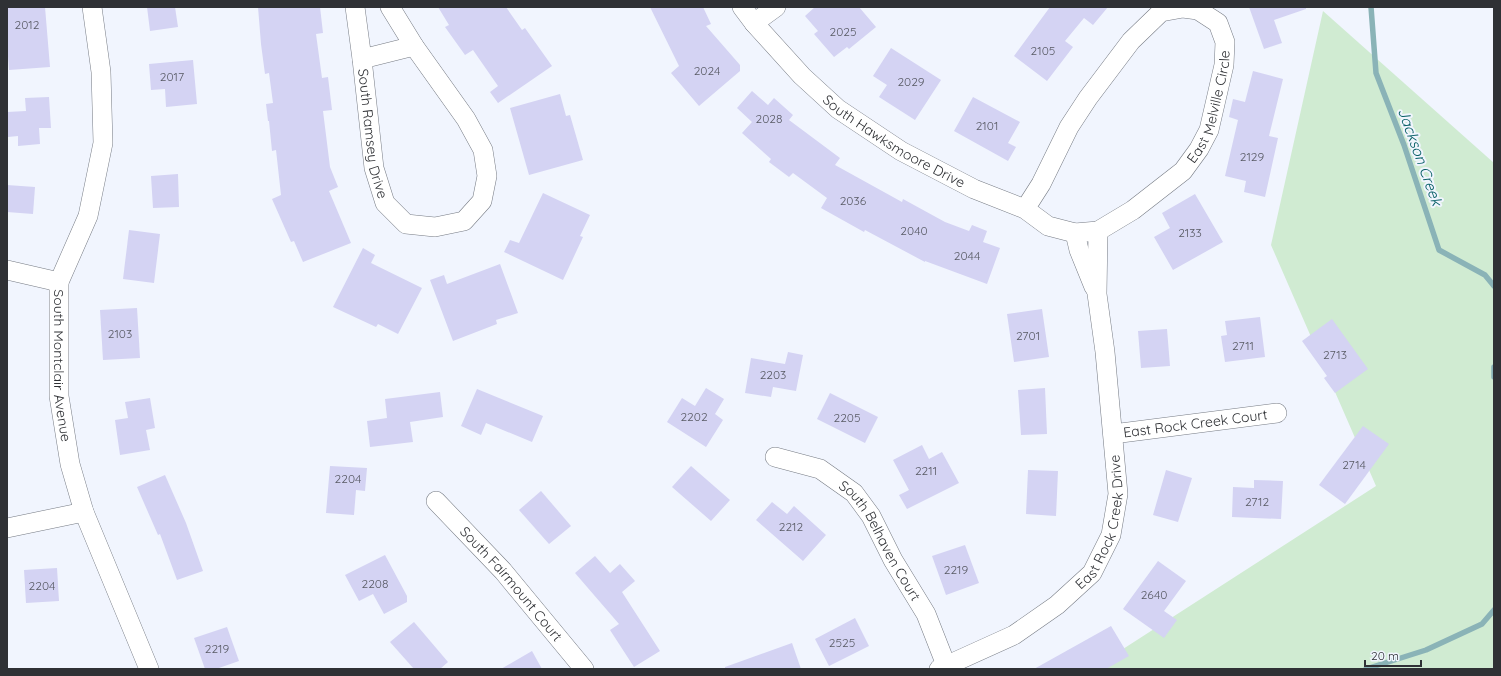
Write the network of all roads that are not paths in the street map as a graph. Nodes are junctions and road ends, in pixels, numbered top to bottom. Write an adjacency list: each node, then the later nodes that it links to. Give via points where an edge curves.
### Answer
1 (92, 7): 13 (street, South Montclair Avenue, via 101,72 103,143 88,216)
2 (355, 7): 8 (street, South Ramsey Drive)
3 (390, 7): 7 (street, South Ramsey Drive)
4 (742, 7): 6 (street, South Hawksmoore Drive)
5 (776, 7): 6 (street)
6 (754, 24): 9 (street, South Hawksmoore Drive, via 802,76 838,109 901,151 974,189)
7 (414, 46): 8 (street, South Ramsey Drive); 8 (street, South Ramsey Drive, via 466,119 484,150 488,176 482,201 464,221 435,227 406,224 385,203 374,168)
8 (362, 59)
9 (1025, 209): 10 (street, East Melville Circle, via 1041,184 1069,127 1131,41 1161,12 1183,8 1198,10 1218,23 1225,42 1224,65 1209,130 1183,171 1133,210); 11 (street, South Hawksmoore Drive, via 1048,226)
10 (1098, 231): 11 (street, East Melville Circle); 14 (street, East Rock Creek Drive)
11 (1075, 233): 14 (street, East Rock Creek Drive)
12 (7, 270): 13 (street)
13 (59, 282): 19 (street, South Montclair Avenue, via 59,396 70,464)
14 (1096, 294): 16 (street, East Rock Creek Drive)
15 (1277, 413): 16 (street, East Rock Creek Court)
16 (1113, 434): 21 (street, East Rock Creek Drive, via 1118,494 1111,535 1092,573 1057,605 1014,635)
17 (775, 457): 21 (street, South Belhaven Court, via 820,469 854,493 871,516 893,560 926,614)
18 (436, 501): 23 (street, South Fairmount Court, via 503,571)
19 (84, 512): 20 (street); 22 (street, South Montclair Avenue)
20 (7, 528)
21 (943, 667)
22 (149, 669)
23 (584, 669)

